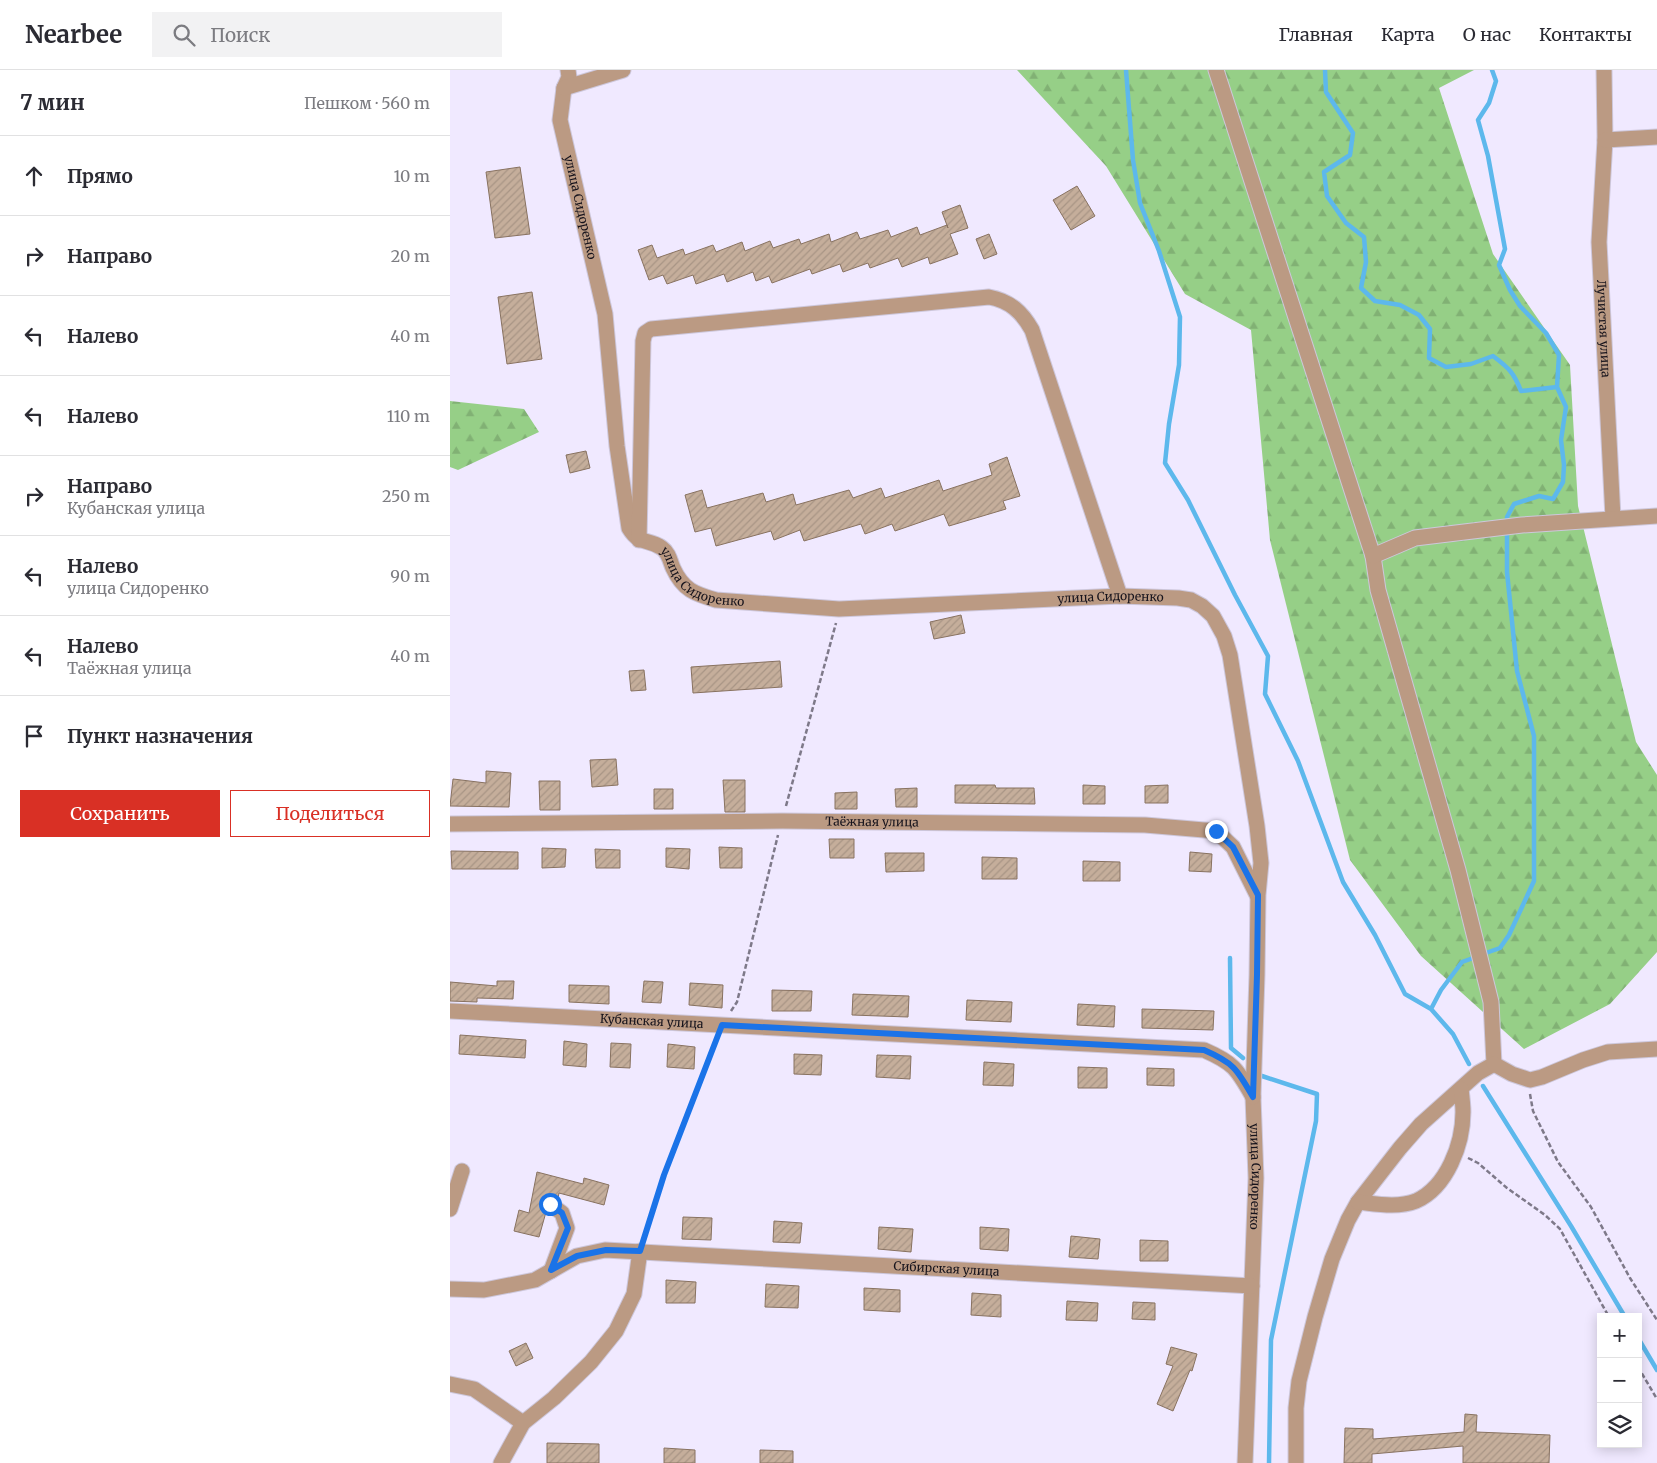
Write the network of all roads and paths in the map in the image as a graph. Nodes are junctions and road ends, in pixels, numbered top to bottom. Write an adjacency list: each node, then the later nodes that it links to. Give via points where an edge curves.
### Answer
1 (568, 70): 5 (street, улица Сидоренко)
2 (623, 70): 5 (street)
3 (1216, 70): 11 (street)
4 (1604, 70): 7 (street, Лучистая улица)
5 (564, 88): 10 (street, улица Сидоренко, via 560,120 605,314 617,446 629,528)
6 (1657, 137): 7 (street)
7 (1605, 140): 9 (street, Лучистая улица, via 1599,242)
8 (1657, 516): 9 (street)
9 (1613, 518): 11 (street, via 1415,538)
10 (639, 540): 12 (street, улица Сидоренко, via 656,544 667,553 673,569 687,588 716,600 839,610); 12 (street, via 645,333 651,329 989,297 1013,306 1032,330)
11 (1374, 556): 18 (street, via 1378,590 1458,870 1491,1002)
12 (1120, 596): 14 (street, улица Сидоренко, via 1191,600 1213,616 1224,636 1230,655 1257,826 1261,863)
13 (450, 824): 14 (street, Таёжная улица, via 801,821 1145,825 1216,831 1233,847)
14 (1258, 895): 21 (street, улица Сидоренко)
15 (450, 1011): 16 (street, Кубанская улица)
16 (722, 1025): 21 (street, Кубанская улица, via 1204,1050 1223,1058 1239,1072); 27 (path, via 664,1175)
17 (1657, 1049): 19 (street, via 1608,1052)
18 (1494, 1064): 19 (street); 20 (street)
19 (1530, 1080): 32 (path, via 1533,1110 1558,1162 1591,1207)
20 (1461, 1089): 22 (street, via 1463,1113); 24 (street, via 1421,1124)
21 (1253, 1097): 29 (street, улица Сидоренко, via 1256,1178)
22 (1456, 1152): 24 (street, via 1433,1190 1415,1201 1391,1205); 31 (path, via 1478,1163 1560,1229)
23 (462, 1171): 26 (street)
24 (1358, 1202): 39 (street, via 1332,1259 1299,1380)
25 (550, 1204): 28 (street, via 562,1213 568,1228)
26 (450, 1209)
27 (640, 1251): 28 (street, Сибирская улица, via 606,1250 577,1256); 29 (street, Сибирская улица); 36 (street, via 634,1294 616,1330 590,1362)
28 (551, 1270): 30 (street, Сибирская улица, via 535,1280 484,1290)
29 (1252, 1286): 38 (street, улица Сидоренко)
30 (450, 1289)
31 (1607, 1313)
32 (1657, 1320)
33 (1642, 1374): 35 (path)
34 (450, 1384): 36 (street, via 474,1389)
35 (1657, 1399)
36 (523, 1423): 37 (street)
37 (501, 1463)
38 (1245, 1463)
39 (1296, 1463)

